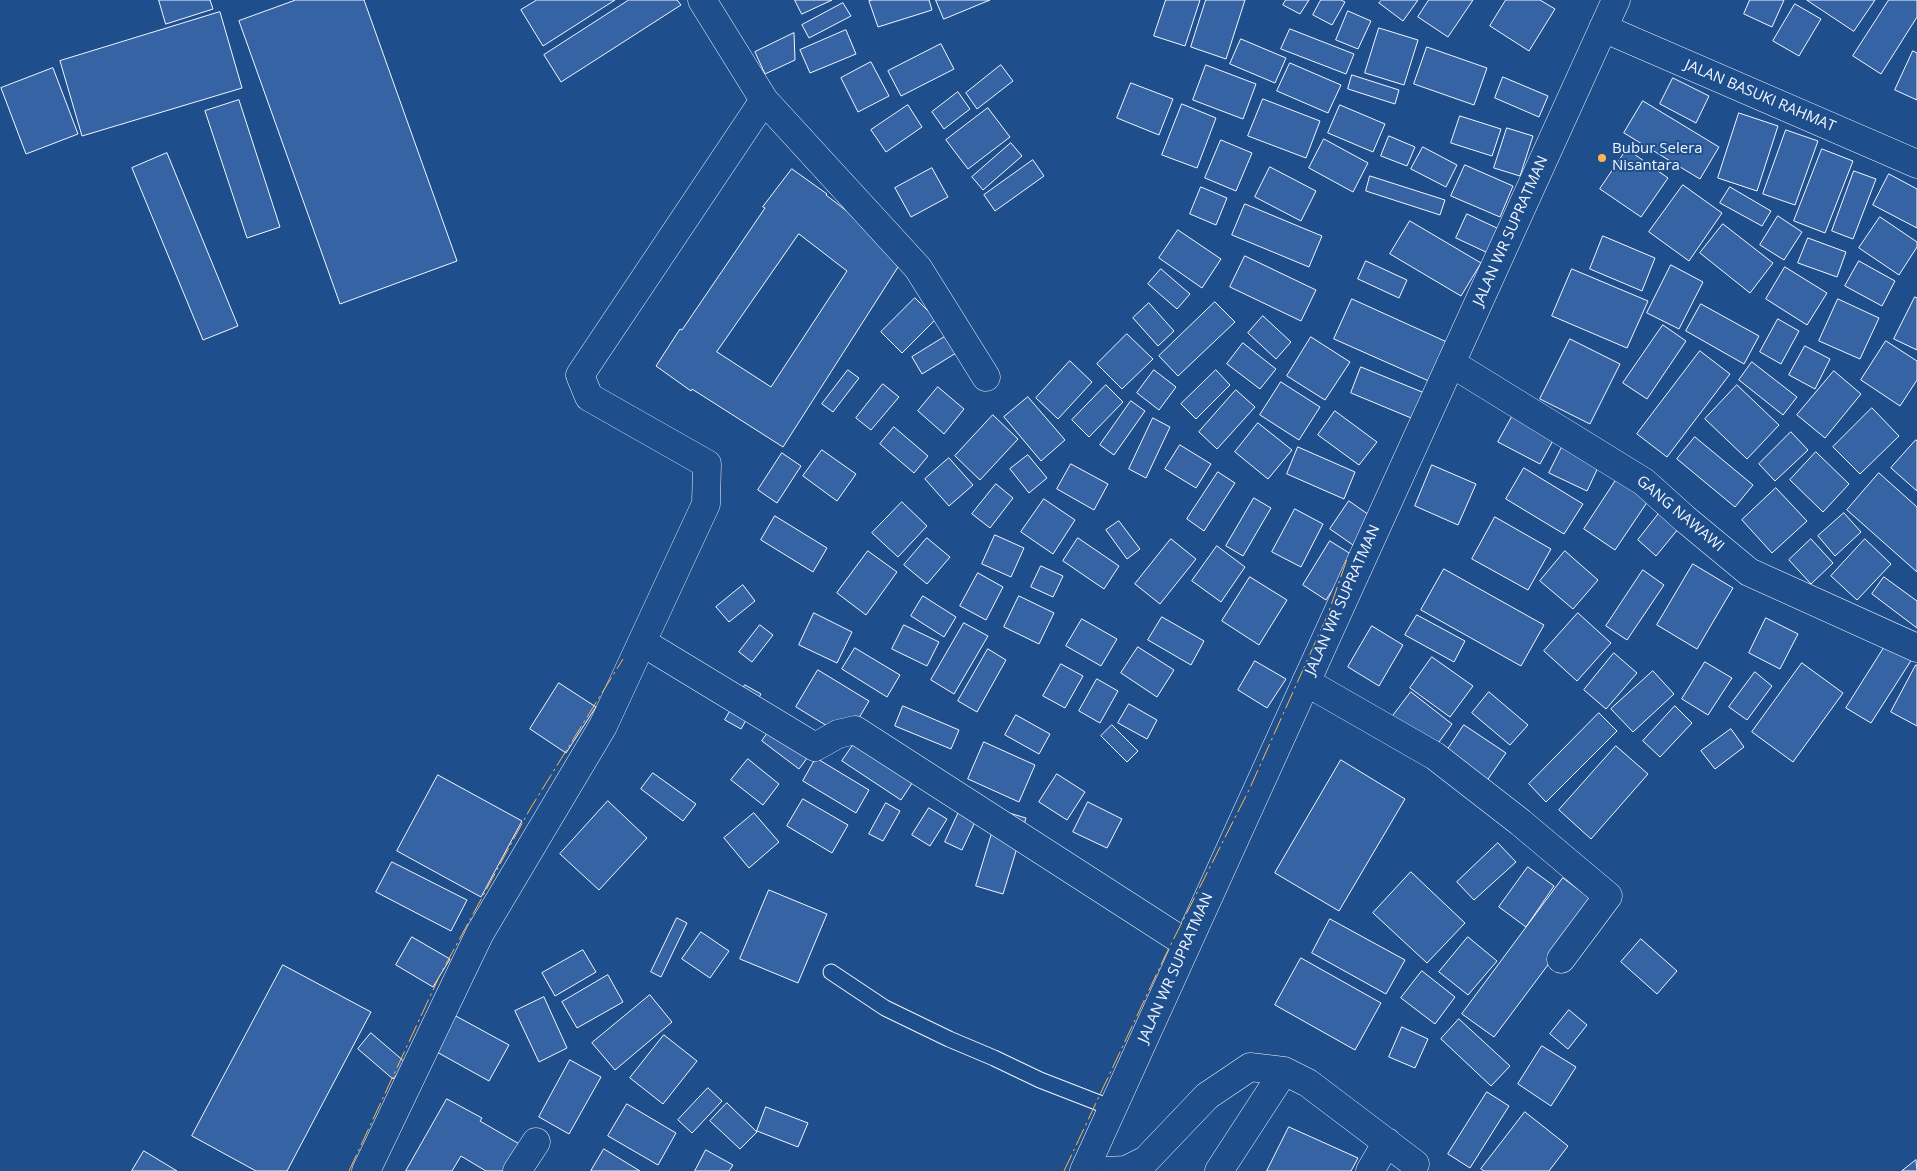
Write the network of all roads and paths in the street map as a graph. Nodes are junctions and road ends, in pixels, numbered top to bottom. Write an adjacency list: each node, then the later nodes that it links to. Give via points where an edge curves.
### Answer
1 (702, 0): 4 (street)
2 (1616, 0): 3 (street, JALAN WR SUPRATMAN)
3 (1603, 28): 5 (street, JALAN BASUKI RAHMAT); 6 (street, JALAN WR SUPRATMAN)
4 (764, 100): 7 (street, via 918,268); 8 (street, via 580,375 589,397 707,464 706,504)
5 (1917, 164)
6 (1451, 363): 9 (street, GANG NAWAWI, via 1644,482 1749,572); 10 (street, JALAN WR SUPRATMAN)
7 (986, 377)
8 (642, 642): 11 (street, via 815,747 838,734 855,730); 19 (street, via 603,726 480,933)
9 (1917, 648)
10 (1306, 682): 11 (street, JALAN WR SUPRATMAN); 12 (street, via 1435,756 1608,896)
11 (1187, 944): 15 (street, JALAN WR SUPRATMAN)
12 (1561, 959)
13 (831, 972): 15 (lane, via 885,1008 949,1039)
14 (1284, 1071): 17 (street, via 1308,1083); 22 (street, via 1250,1067 1207,1096 1146,1160 1126,1170); 23 (street)
15 (1112, 1108): 21 (street, JALAN WR SUPRATMAN)
16 (536, 1142): 20 (street)
17 (1387, 1142): 18 (street); 24 (street)
18 (1415, 1164)
19 (366, 1171)
20 (517, 1171)
21 (1084, 1171)
22 (1107, 1171)
23 (1219, 1171)
24 (1370, 1171)

